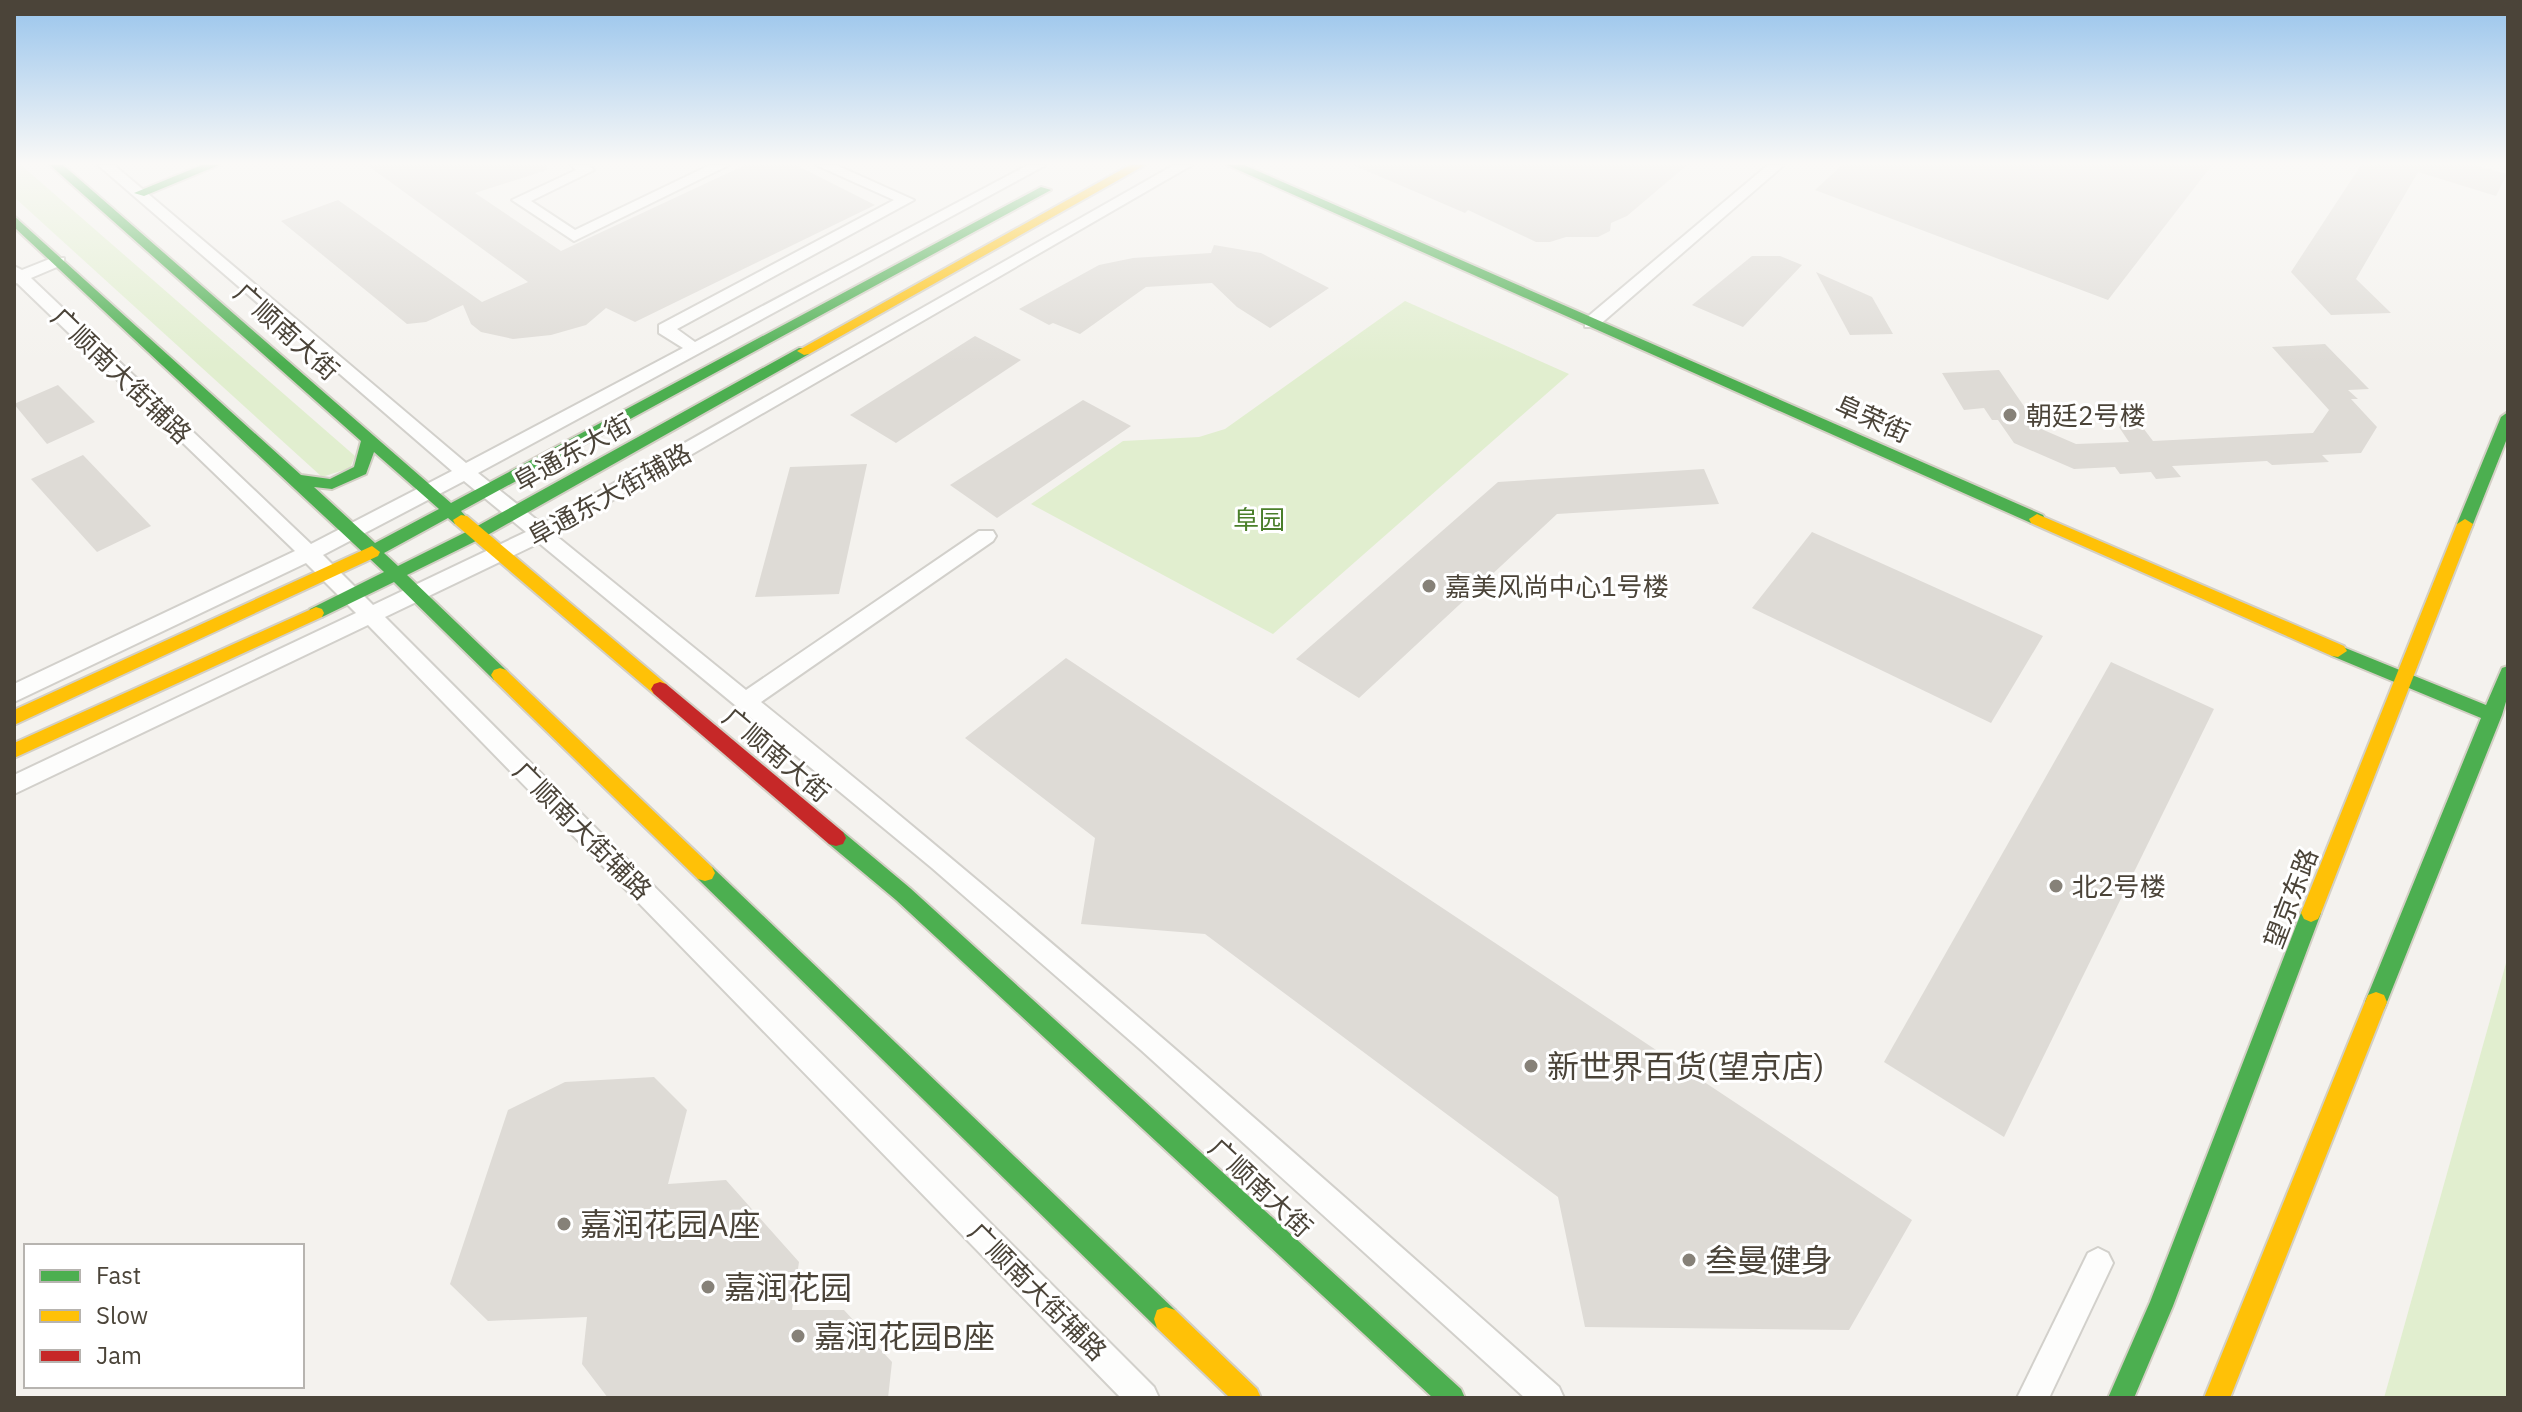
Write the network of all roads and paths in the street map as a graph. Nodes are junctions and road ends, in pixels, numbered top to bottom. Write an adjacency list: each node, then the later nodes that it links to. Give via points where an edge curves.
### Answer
1 (26, 231): 14 (main road)
2 (134, 231): 15 (main road, 广顺南大街)
3 (182, 231): 13 (street)
4 (566, 231): 5 (street, via 574,236)
5 (585, 231)
6 (848, 231): 18 (street, via 665,329)
7 (916, 231): 18 (street)
8 (968, 231): 23 (main road, 阜通东大街)
9 (1021, 231): 26 (main road, 阜通东大街)
10 (1070, 231): 29 (street, 阜通东大街辅路)
11 (1382, 231): 17 (main road, 阜荣街)
12 (1699, 231): 17 (street)
13 (202, 249): 15 (main road); 21 (street)
14 (58, 261): 16 (street); 22 (main road)
15 (171, 262): 20 (main road, 广顺南大街)
16 (16, 276): 32 (street, 广顺南大街辅路)
17 (1591, 323): 40 (main road, 阜荣街)
18 (695, 349): 21 (street)
19 (2508, 417): 40 (main road, 望京东路)
20 (369, 440): 22 (main road, via 361,470 332,484); 24 (main road, 广顺南大街)
21 (465, 472): 23 (street); 24 (street)
22 (296, 480): 27 (main road)
23 (485, 488): 25 (main road, 阜通东大街); 26 (street)
24 (430, 490): 25 (main road, 广顺南大街); 27 (street)
25 (450, 508): 28 (main road, 广顺南大街); 31 (main road, 阜通东大街)
26 (516, 513): 28 (main road, 阜通东大街); 29 (street)
27 (353, 532): 31 (main road); 32 (street)
28 (478, 533): 33 (main road, 广顺南大街); 35 (main road, 阜通东大街)
29 (540, 534): 33 (street, 阜通东大街辅路); 42 (street)
30 (986, 536): 42 (street)
31 (373, 551): 34 (main road, 阜通东大街); 35 (main road)
32 (309, 553): 34 (street, 广顺南大街辅路); 41 (street)
33 (499, 553): 36 (street, 阜通东大街辅路); 50 (main road, 广顺南大街, via 903,894)
34 (328, 573): 37 (street, 广顺南大街辅路); 44 (main road, 阜通东大街)
35 (396, 574): 36 (main road); 37 (main road, 阜通东大街)
36 (418, 595): 38 (street, 阜通东大街辅路); 49 (main road)
37 (352, 596): 38 (street, 广顺南大街辅路); 45 (main road, 阜通东大街)
38 (373, 617): 46 (street, 阜通东大街辅路); 48 (street, 广顺南大街辅路)
39 (2508, 673): 43 (main road)
40 (2401, 679): 43 (main road, 阜荣街); 53 (main road, 望京东路)
41 (14, 694)
42 (746, 701): 51 (street, via 1162,1051)
43 (2493, 715): 54 (main road)
44 (14, 718)
45 (14, 751)
46 (14, 785)
47 (2098, 1263): 52 (street)
48 (1143, 1398)
49 (1248, 1398)
50 (1452, 1398)
51 (1548, 1398)
52 (2033, 1398)
53 (2121, 1398)
54 (2217, 1398)

